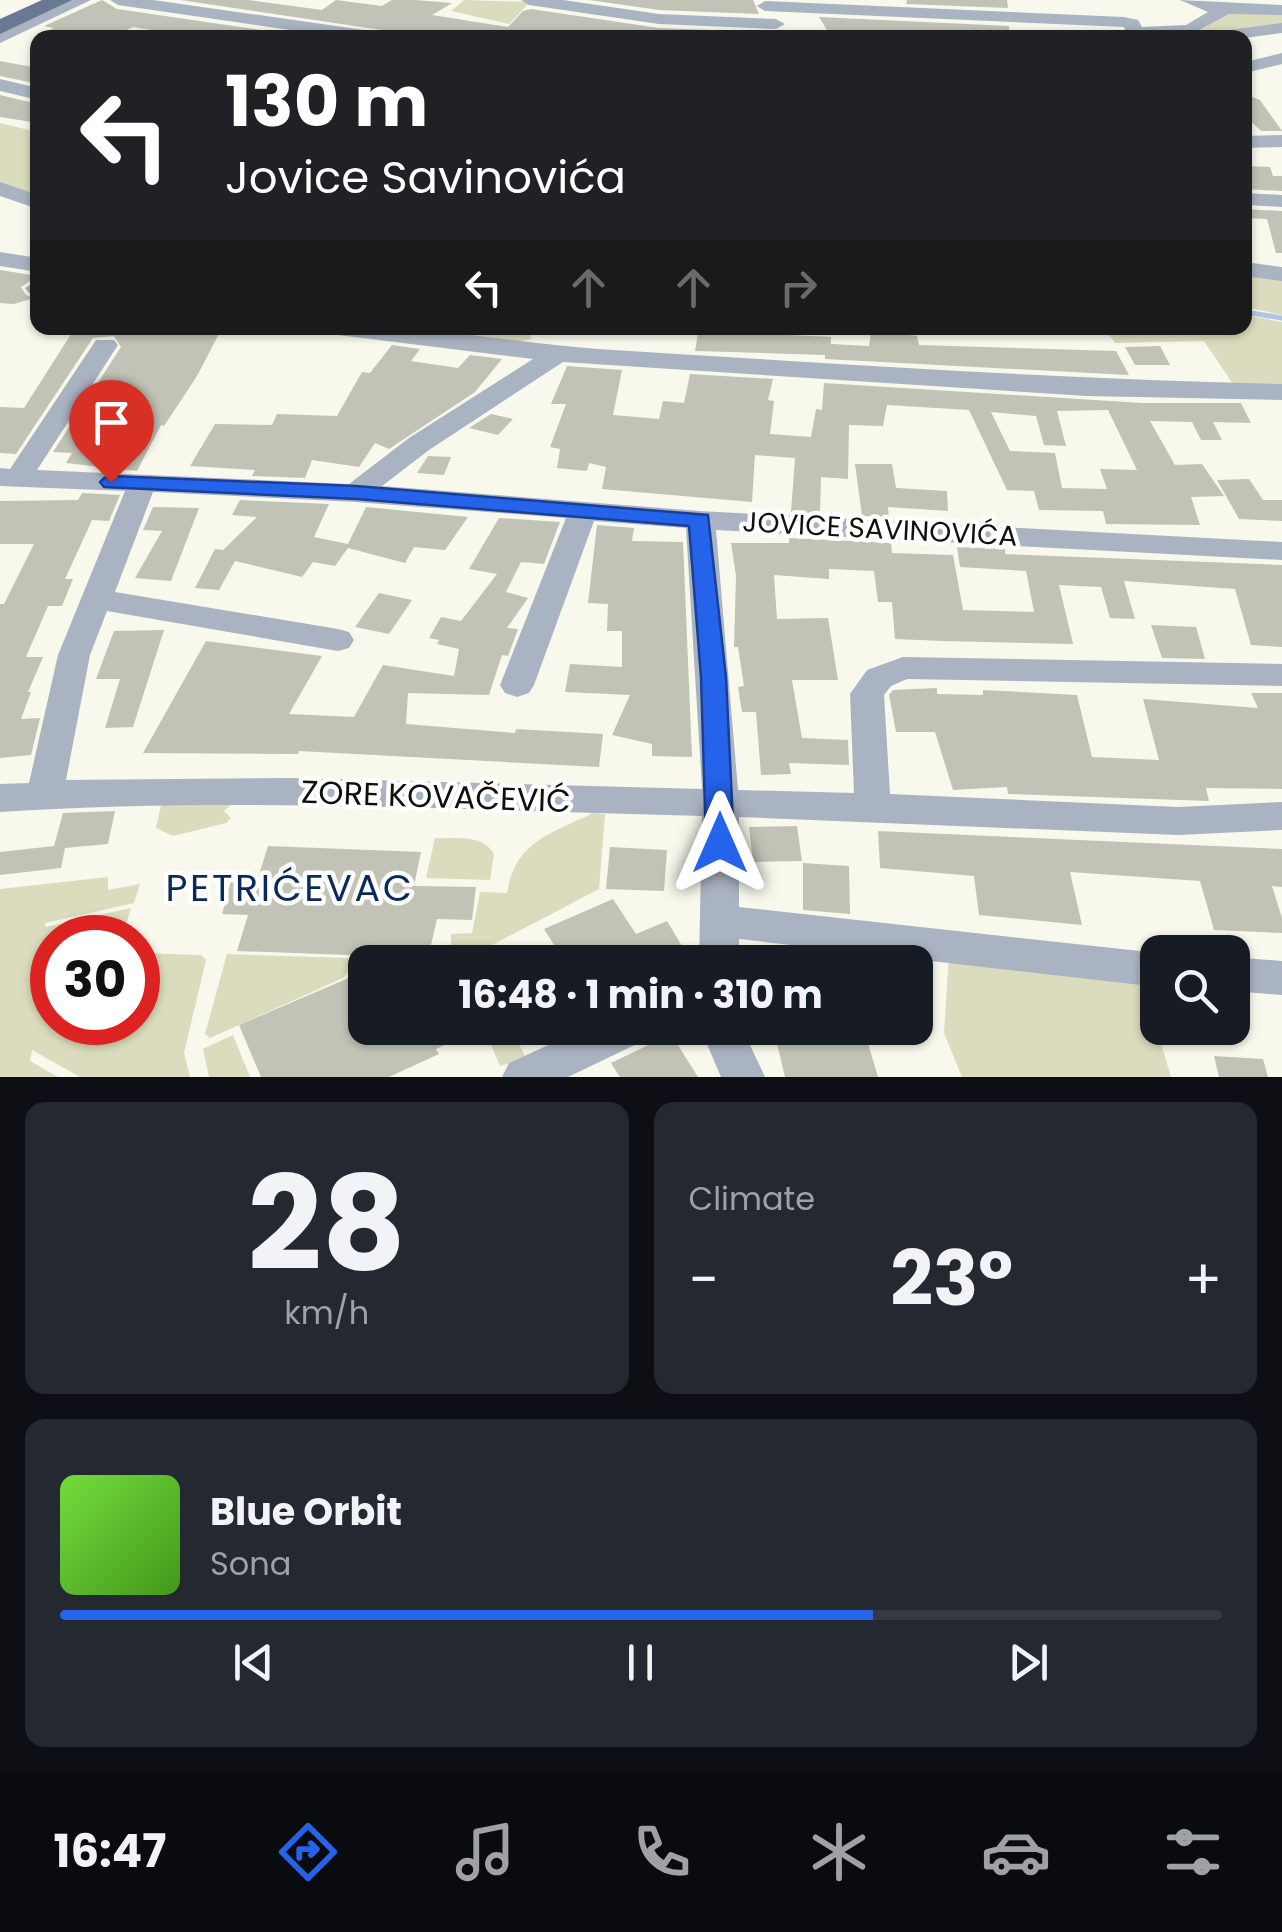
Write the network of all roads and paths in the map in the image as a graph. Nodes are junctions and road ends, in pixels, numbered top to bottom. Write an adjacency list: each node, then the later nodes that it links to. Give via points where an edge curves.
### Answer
1 (42, 0): 12 (main road)
2 (61, 0): 13 (main road)
3 (83, 0): 22 (street)
4 (118, 0): 15 (street)
5 (529, 0): 16 (street)
6 (1118, 0): 19 (street)
7 (1188, 0): 10 (street)
8 (763, 3): 9 (street); 17 (street)
9 (1032, 9): 18 (street)
10 (1226, 9): 11 (street); 20 (street)
11 (1282, 10)
12 (0, 18)
13 (0, 27)
14 (1282, 28): 21 (street)
15 (325, 30)
16 (771, 30)
17 (780, 30)
18 (1127, 30)
19 (1132, 30)
20 (1190, 30)
21 (1252, 32)
22 (0, 38)
23 (1282, 58): 24 (street)
24 (1252, 66)
25 (0, 85): 26 (street)
26 (30, 92)
27 (1282, 141): 28 (street)
28 (1252, 142)
29 (0, 188): 31 (street)
30 (1252, 199): 32 (street)
31 (30, 200)
32 (1282, 201)
33 (0, 259): 34 (street)
34 (30, 264)
35 (1252, 270): 36 (street)
36 (1282, 274)
37 (397, 335): 39 (street)
38 (105, 345): 41 (street)
39 (558, 354): 40 (street, via 1087,388); 43 (street)
40 (1282, 392)
41 (9, 477): 42 (street, JOVICE SAVINOVIĆA)
42 (142, 484): 43 (street, JOVICE SAVINOVIĆA); 47 (street)
43 (356, 492): 44 (street, JOVICE SAVINOVIĆA)
44 (584, 509): 45 (street, JOVICE SAVINOVIĆA); 50 (street)
45 (700, 520): 46 (street, JOVICE SAVINOVIĆA); 53 (street)
46 (1282, 551)
47 (96, 599): 48 (street); 51 (street, via 74,656)
48 (338, 640)
49 (1282, 676): 54 (street, via 891,671 872,686 866,702)
50 (517, 685)
51 (45, 794): 52 (street, ZORE KOVAČEVIĆ); 53 (street, ZORE KOVAČEVIĆ, via 290,792)
52 (0, 798)
53 (721, 804): 54 (street, ZORE KOVAČEVIĆ); 56 (street)
54 (873, 807): 55 (street, ZORE KOVAČEVIĆ, via 1178,820)
55 (1282, 816)
56 (720, 921): 57 (street); 58 (street)
57 (719, 945)
58 (1140, 968)
59 (1250, 975): 60 (street)
60 (1282, 978)
61 (592, 1045): 63 (street)
62 (728, 1045): 64 (street)
63 (524, 1077)
64 (742, 1077)

